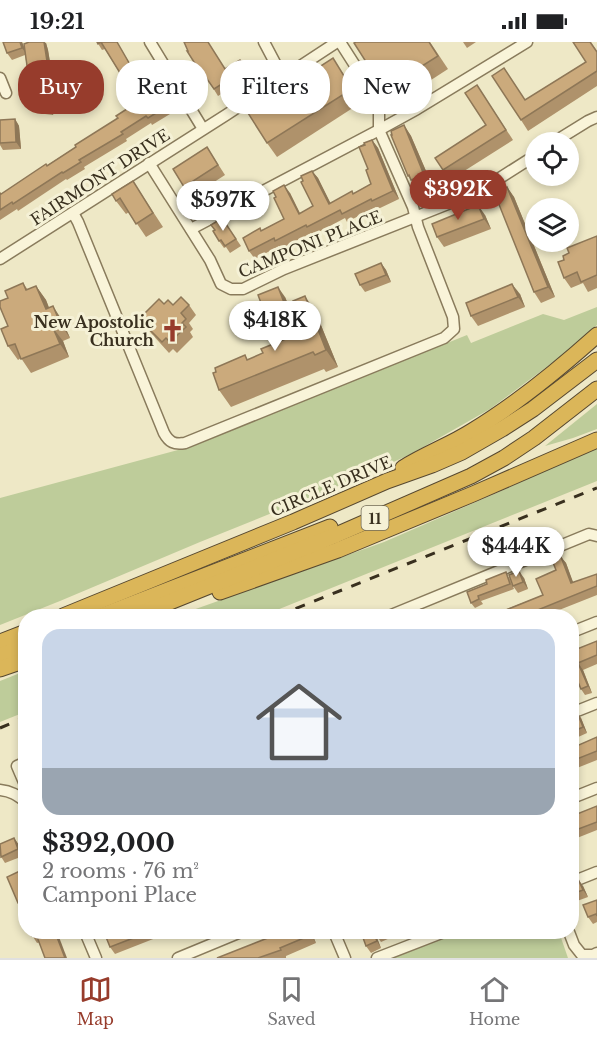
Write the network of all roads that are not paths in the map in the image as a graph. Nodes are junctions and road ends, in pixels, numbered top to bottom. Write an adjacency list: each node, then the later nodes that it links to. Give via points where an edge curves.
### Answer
1 (150, 42): 11 (street)
2 (264, 42): 5 (street)
3 (339, 42): 6 (street, FAIRMONT DRIVE); 12 (street, via 379,103)
4 (528, 42): 12 (street)
5 (274, 60)
6 (311, 60)
7 (0, 78): 8 (street)
8 (6, 93)
9 (227, 114): 11 (street, FAIRMONT DRIVE)
10 (597, 117): 13 (street)
11 (203, 129): 15 (street, FAIRMONT DRIVE)
12 (379, 130): 17 (street); 18 (street)
13 (570, 132)
14 (525, 162): 17 (street, CAMPONI PLACE, via 482,190)
15 (149, 163): 16 (street, FAIRMONT DRIVE); 18 (street, CAMPONI PLACE)
16 (72, 213): 17 (street, via 164,433 168,441 178,444 450,334 454,329 453,317); 19 (street, FAIRMONT DRIVE)
17 (416, 217): 18 (street, CAMPONI PLACE, via 237,290 221,284)
18 (191, 229)
19 (0, 259)
20 (597, 335): 24 (highway, via 512,406 405,466)
21 (597, 360): 24 (highway, CIRCLE DRIVE / 11, via 502,429 462,452)
22 (597, 389): 25 (highway, 11, via 518,449)
23 (597, 440): 30 (highway, via 338,550)
24 (387, 481): 27 (highway, CIRCLE DRIVE / 11)
25 (445, 488): 28 (highway, via 308,535); 29 (highway, 11)
26 (597, 536): 31 (street, via 589,534)
27 (80, 609)
28 (119, 609)
29 (152, 609)
30 (174, 609)
31 (406, 609)
32 (597, 622): 33 (street)
33 (579, 629)
34 (0, 634): 35 (highway)
35 (18, 636)
36 (18, 638): 37 (highway)
37 (0, 642)
38 (18, 642): 39 (highway)
39 (0, 656)
40 (18, 663): 41 (highway)
41 (0, 669)
42 (597, 703): 43 (street)
43 (579, 710)
44 (597, 788): 46 (street)
45 (0, 790): 47 (street)
46 (579, 795)
47 (18, 796)
48 (597, 872): 49 (street)
49 (579, 879)
50 (88, 939): 56 (street)
51 (224, 939): 57 (street)
52 (337, 939): 58 (street)
53 (426, 939): 59 (street)
54 (572, 939): 55 (street, via 582,954)
55 (597, 954)
56 (96, 958)
57 (178, 958)
58 (345, 958)
59 (377, 958)

